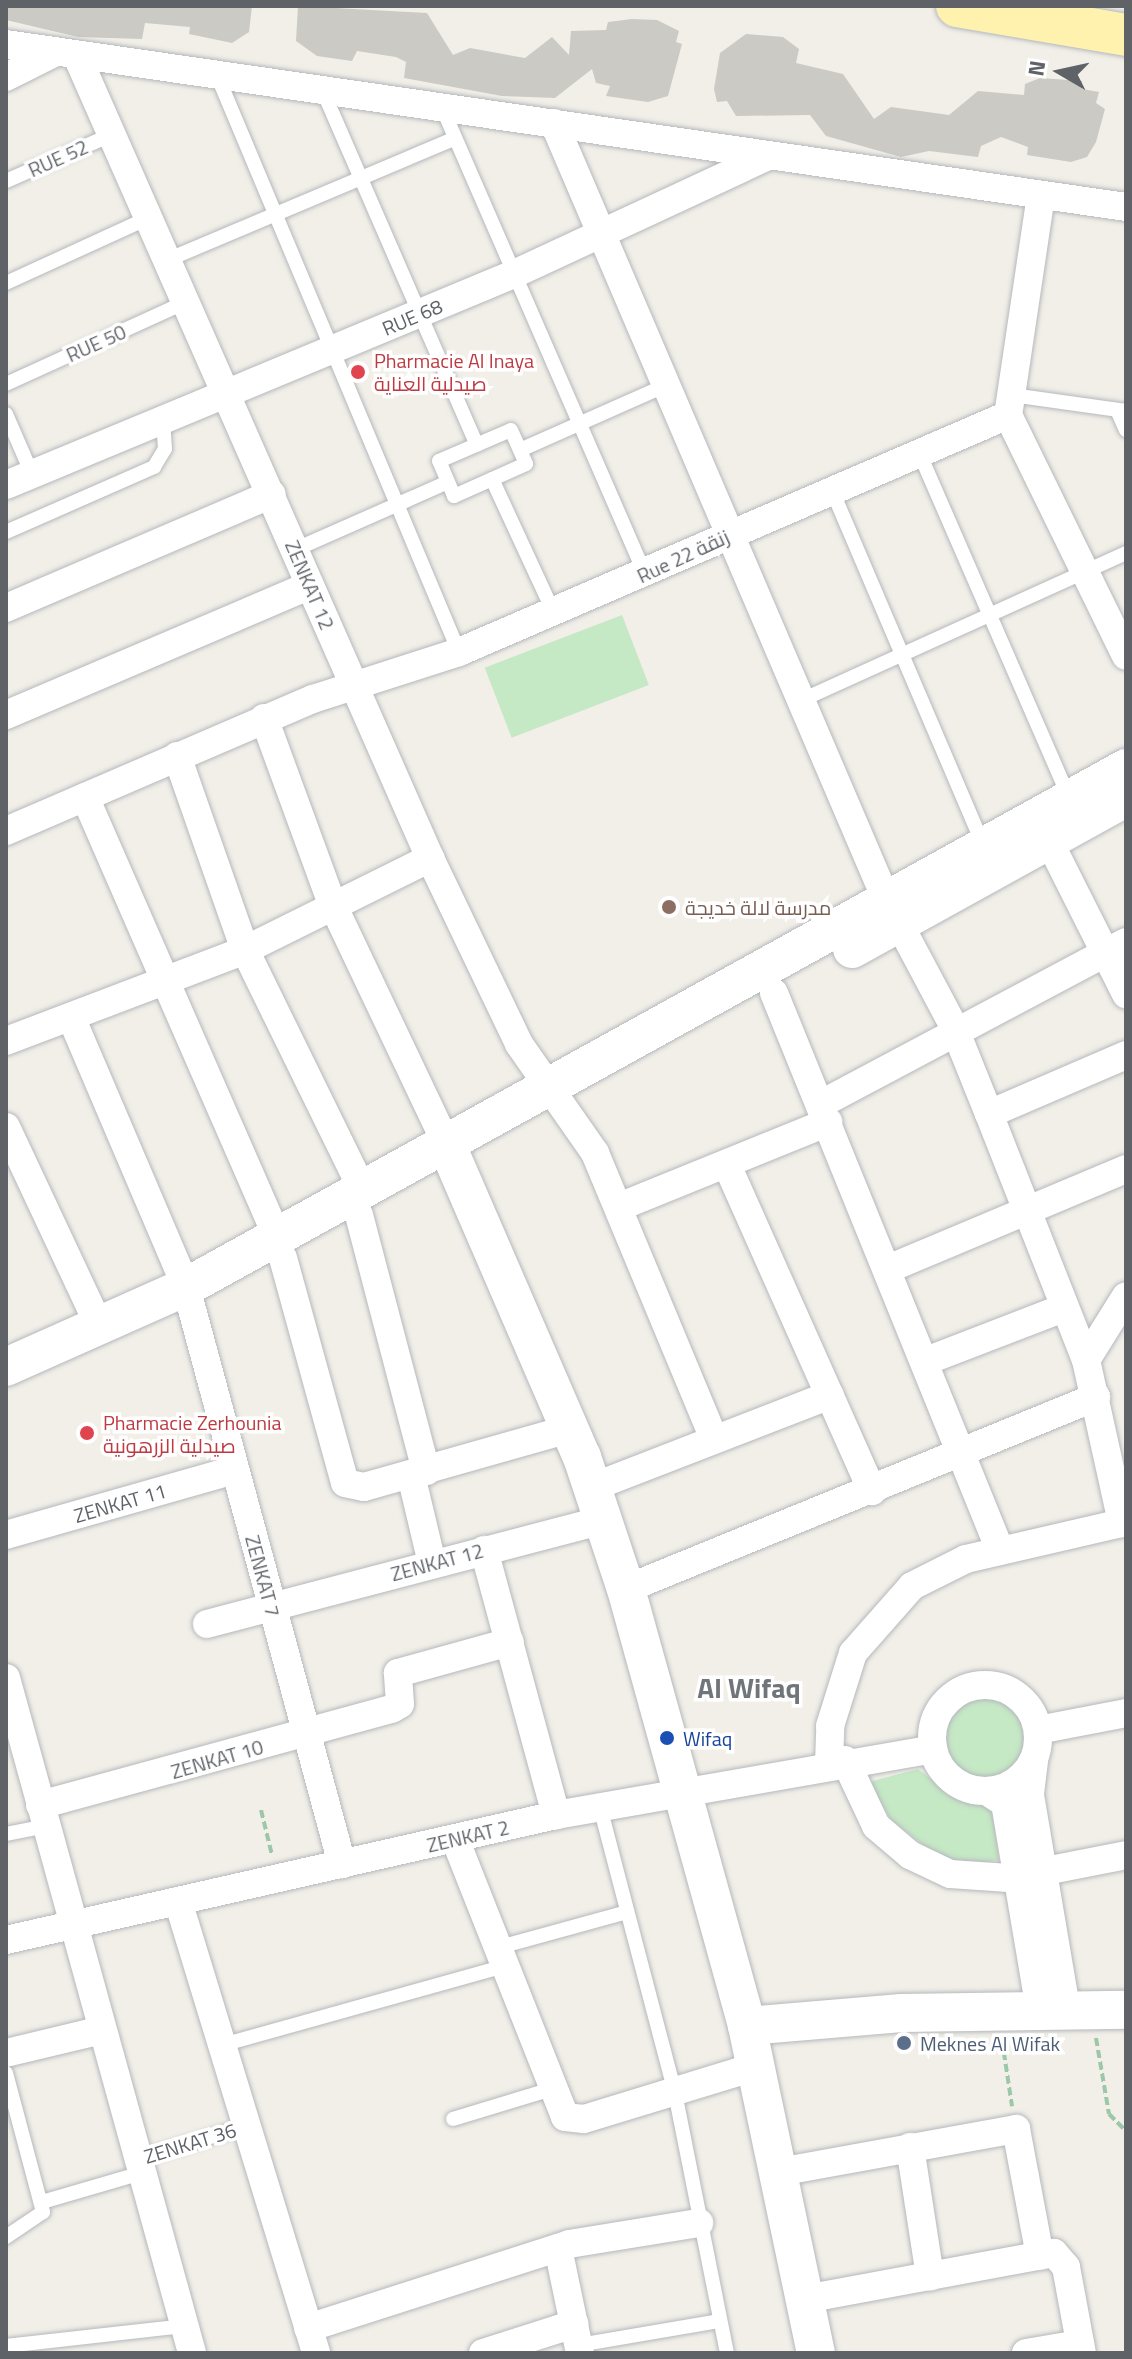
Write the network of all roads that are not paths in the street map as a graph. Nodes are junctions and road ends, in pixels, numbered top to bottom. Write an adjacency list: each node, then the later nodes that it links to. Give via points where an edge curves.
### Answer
1 (957, 6): 2 (main road)
2 (1126, 35)
3 (6, 44): 4 (street)
4 (66, 55): 5 (street); 6 (street); 10 (street, ZENKAT 12)
5 (217, 75): 7 (street); 18 (lane)
6 (6, 77)
7 (322, 89): 8 (street); 14 (lane)
8 (440, 103): 9 (street); 11 (lane)
9 (554, 123): 12 (street); 19 (street)
10 (111, 135): 13 (lane, RUE 52); 17 (street, ZENKAT 12)
11 (454, 139): 14 (lane); 21 (lane)
12 (768, 156): 15 (street); 19 (street, RUE 68)
13 (6, 181)
14 (363, 182): 18 (lane); 24 (lane)
15 (1041, 195): 16 (street); 29 (street)
16 (1126, 207)
17 (148, 218): 20 (street, ZENKAT 12); 22 (lane)
18 (273, 220): 20 (lane); 25 (lane)
19 (600, 234): 21 (street, RUE 68); 27 (street)
20 (167, 260): 23 (street, ZENKAT 12)
21 (514, 274): 24 (street, RUE 68); 33 (lane)
22 (6, 283)
23 (186, 302): 26 (lane, RUE 50); 28 (street, ZENKAT 12)
24 (421, 313): 25 (street, RUE 68); 35 (lane)
25 (330, 352): 28 (street, RUE 68); 43 (lane)
26 (6, 384)
27 (669, 384): 33 (lane); 45 (street)
28 (228, 392): 32 (street, RUE 68); 42 (street, ZENKAT 12)
29 (1010, 405): 30 (lane); 37 (street, Rue 22 زنقة); 49 (street)
30 (1122, 410): 34 (lane)
31 (6, 414): 38 (lane)
32 (163, 423): 38 (street, RUE 68); 44 (lane, via 165,449 154,467)
33 (577, 425): 36 (lane); 48 (lane)
34 (1126, 430)
35 (477, 445): 36 (lane, via 511,430); 40 (lane, via 439,461)
36 (520, 450): 39 (lane, via 526,464)
37 (918, 450): 41 (street, Rue 22 زنقة); 53 (lane)
38 (19, 479)
39 (492, 479): 40 (lane, via 454,496); 52 (lane)
40 (448, 482): 43 (lane)
41 (830, 486): 45 (street, Rue 22 زنقة); 55 (lane)
42 (272, 494): 46 (street, ZENKAT 12); 51 (street)
43 (399, 505): 46 (lane); 54 (lane)
44 (6, 532)
45 (735, 532): 48 (street, Rue 22 زنقة); 58 (street)
46 (294, 550): 50 (street, ZENKAT 12)
47 (1126, 553): 49 (lane)
48 (645, 574): 52 (street, Rue 22 زنقة)
49 (1090, 575): 53 (lane); 56 (street)
50 (309, 586): 57 (street, ZENKAT 12); 59 (street)
51 (6, 608)
52 (553, 611): 54 (street, Rue 22 زنقة)
53 (991, 613): 55 (lane); 64 (lane)
54 (459, 652): 57 (street, Rue 22 زنقة)
55 (903, 654): 58 (lane); 68 (lane)
56 (1126, 656)
57 (352, 684): 60 (street, Rue 22 زنقة); 69 (street, ZENKAT 12)
58 (804, 699): 71 (street)
59 (6, 715)
60 (264, 718): 61 (street, Rue 22 زنقة); 70 (street)
61 (177, 756): 63 (street, Rue 22 زنقة); 73 (street)
62 (1126, 768): 64 (street)
63 (85, 797): 66 (street, Rue 22 زنقة); 74 (street)
64 (1069, 797): 68 (street)
65 (1126, 798): 67 (street)
66 (6, 831)
67 (1048, 839): 71 (street); 72 (street)
68 (983, 844): 71 (street)
69 (430, 858): 70 (street); 81 (street, ZENKAT 12, via 505,1020)
70 (331, 901): 73 (street); 85 (street)
71 (892, 912): 75 (street); 78 (street); 81 (street, via 775,966)
72 (1116, 947): 76 (street); 78 (street)
73 (245, 950): 74 (street); 88 (street)
74 (164, 985): 77 (street); 91 (street)
75 (774, 993): 81 (street); 82 (street)
76 (1126, 994)
77 (71, 1017): 79 (street); 94 (street, ZENKAT 7)
78 (954, 1027): 82 (street); 83 (street)
79 (6, 1041)
80 (1126, 1055): 83 (street)
81 (556, 1092): 85 (street); 89 (street, ZENKAT 12)
82 (825, 1113): 86 (street); 92 (street)
83 (989, 1114): 90 (street)
84 (6, 1127): 96 (street)
85 (451, 1152): 88 (street); 103 (street)
86 (727, 1165): 89 (street); 101 (street)
87 (1126, 1169): 90 (street)
88 (361, 1202): 91 (street); 107 (street)
89 (619, 1207): 104 (street, ZENKAT 12)
90 (1026, 1215): 92 (street); 95 (street)
91 (280, 1248): 94 (street); 107 (street, via 345,1483 364,1487)
92 (888, 1269): 98 (street)
93 (1126, 1296): 97 (street)
94 (188, 1297): 96 (street); 100 (street); 106 (street, ZENKAT 7)
95 (1063, 1308): 97 (street); 98 (street)
96 (100, 1328): 99 (street)
97 (1086, 1360): 102 (street)
98 (926, 1361): 105 (street)
99 (6, 1367)
100 (6, 1391)
101 (830, 1395): 104 (street, ZENKAT 12); 108 (street)
102 (1096, 1397): 105 (street); 110 (street)
103 (569, 1429): 107 (street); 109 (street)
104 (713, 1437): 109 (street, ZENKAT 12)
105 (962, 1449): 108 (street); 113 (street)
106 (234, 1470): 111 (street, ZENKAT 11); 116 (street, ZENKAT 7)
107 (418, 1473): 114 (street)
108 (872, 1491): 115 (street)
109 (599, 1504): 112 (street, ZENKAT 12); 115 (street)
110 (1124, 1523): 113 (street)
111 (6, 1535)
112 (484, 1550): 114 (street, ZENKAT 12); 118 (street)
113 (1000, 1550): 125 (street, via 938,1571 869,1628 841,1681)
114 (432, 1563): 116 (street, ZENKAT 12)
115 (626, 1589): 126 (street)
116 (270, 1606): 117 (street, ZENKAT 12); 122 (street, ZENKAT 7)
117 (207, 1624)
118 (510, 1642): 122 (street, ZENKAT 10, via 396,1674 400,1701 392,1709); 130 (street)
119 (6, 1678): 129 (street)
120 (1126, 1713): 121 (street)
121 (1038, 1730): 123 (street, via 1022,1698 974,1685 945,1702); 124 (street)
122 (308, 1733): 129 (street, ZENKAT 10); 134 (street, ZENKAT 7)
123 (933, 1749): 125 (street, ZENKAT 2); 127 (street, via 947,1776)
124 (1034, 1761): 127 (street, via 1015,1783); 135 (street)
125 (837, 1762): 126 (street, ZENKAT 2); 135 (street, via 863,1808 910,1855 972,1878)
126 (682, 1792): 128 (street, ZENKAT 2); 142 (street)
127 (988, 1792): 135 (street, via 1005,1803)
128 (600, 1807): 130 (street, ZENKAT 2); 137 (lane)
129 (43, 1815): 131 (lane); 138 (street)
130 (556, 1815): 132 (street, ZENKAT 2)
131 (6, 1834)
132 (455, 1839): 134 (street, ZENKAT 2); 140 (street)
133 (1126, 1855): 135 (street)
134 (342, 1864): 136 (street, ZENKAT 2)
135 (1030, 1873): 141 (street)
136 (178, 1901): 138 (street, ZENKAT 2); 144 (street)
137 (624, 1913): 140 (lane); 149 (lane)
138 (72, 1925): 139 (street, ZENKAT 2); 143 (street)
139 (6, 1940)
140 (497, 1958): 144 (lane); 148 (street)
141 (1082, 2013): 142 (street, via 901,2013)
142 (747, 2026): 146 (street)
143 (98, 2031): 145 (street); 153 (street)
144 (222, 2045): 151 (street)
145 (6, 2053)
146 (757, 2066): 149 (street); 154 (street)
147 (6, 2073): 155 (lane)
148 (552, 2089): 149 (street, via 573,2121); 150 (lane)
149 (675, 2093): 156 (lane)
150 (453, 2119)
151 (246, 2126): 153 (lane, ZENKAT 36); 164 (street)
152 (910, 2147): 154 (street); 159 (street, via 1016,2129); 160 (street)
153 (136, 2167): 155 (lane, ZENKAT 36); 163 (street)
154 (779, 2172): 161 (street)
155 (42, 2202): 157 (lane, via 41,2219)
156 (699, 2223): 158 (street); 162 (lane)
157 (6, 2237)
158 (558, 2248): 164 (street); 165 (street)
159 (1040, 2256): 160 (street); 167 (street, via 1062,2257)
160 (930, 2276): 161 (street)
161 (805, 2299): 168 (street)
162 (719, 2321): 165 (lane); 171 (lane)
163 (183, 2326): 166 (lane); 169 (street)
164 (312, 2341)
165 (578, 2341): 170 (street)
166 (6, 2346)
167 (1081, 2348): 172 (street)
168 (807, 2350)
169 (192, 2353)
170 (483, 2353)
171 (727, 2353)
172 (1026, 2353)

